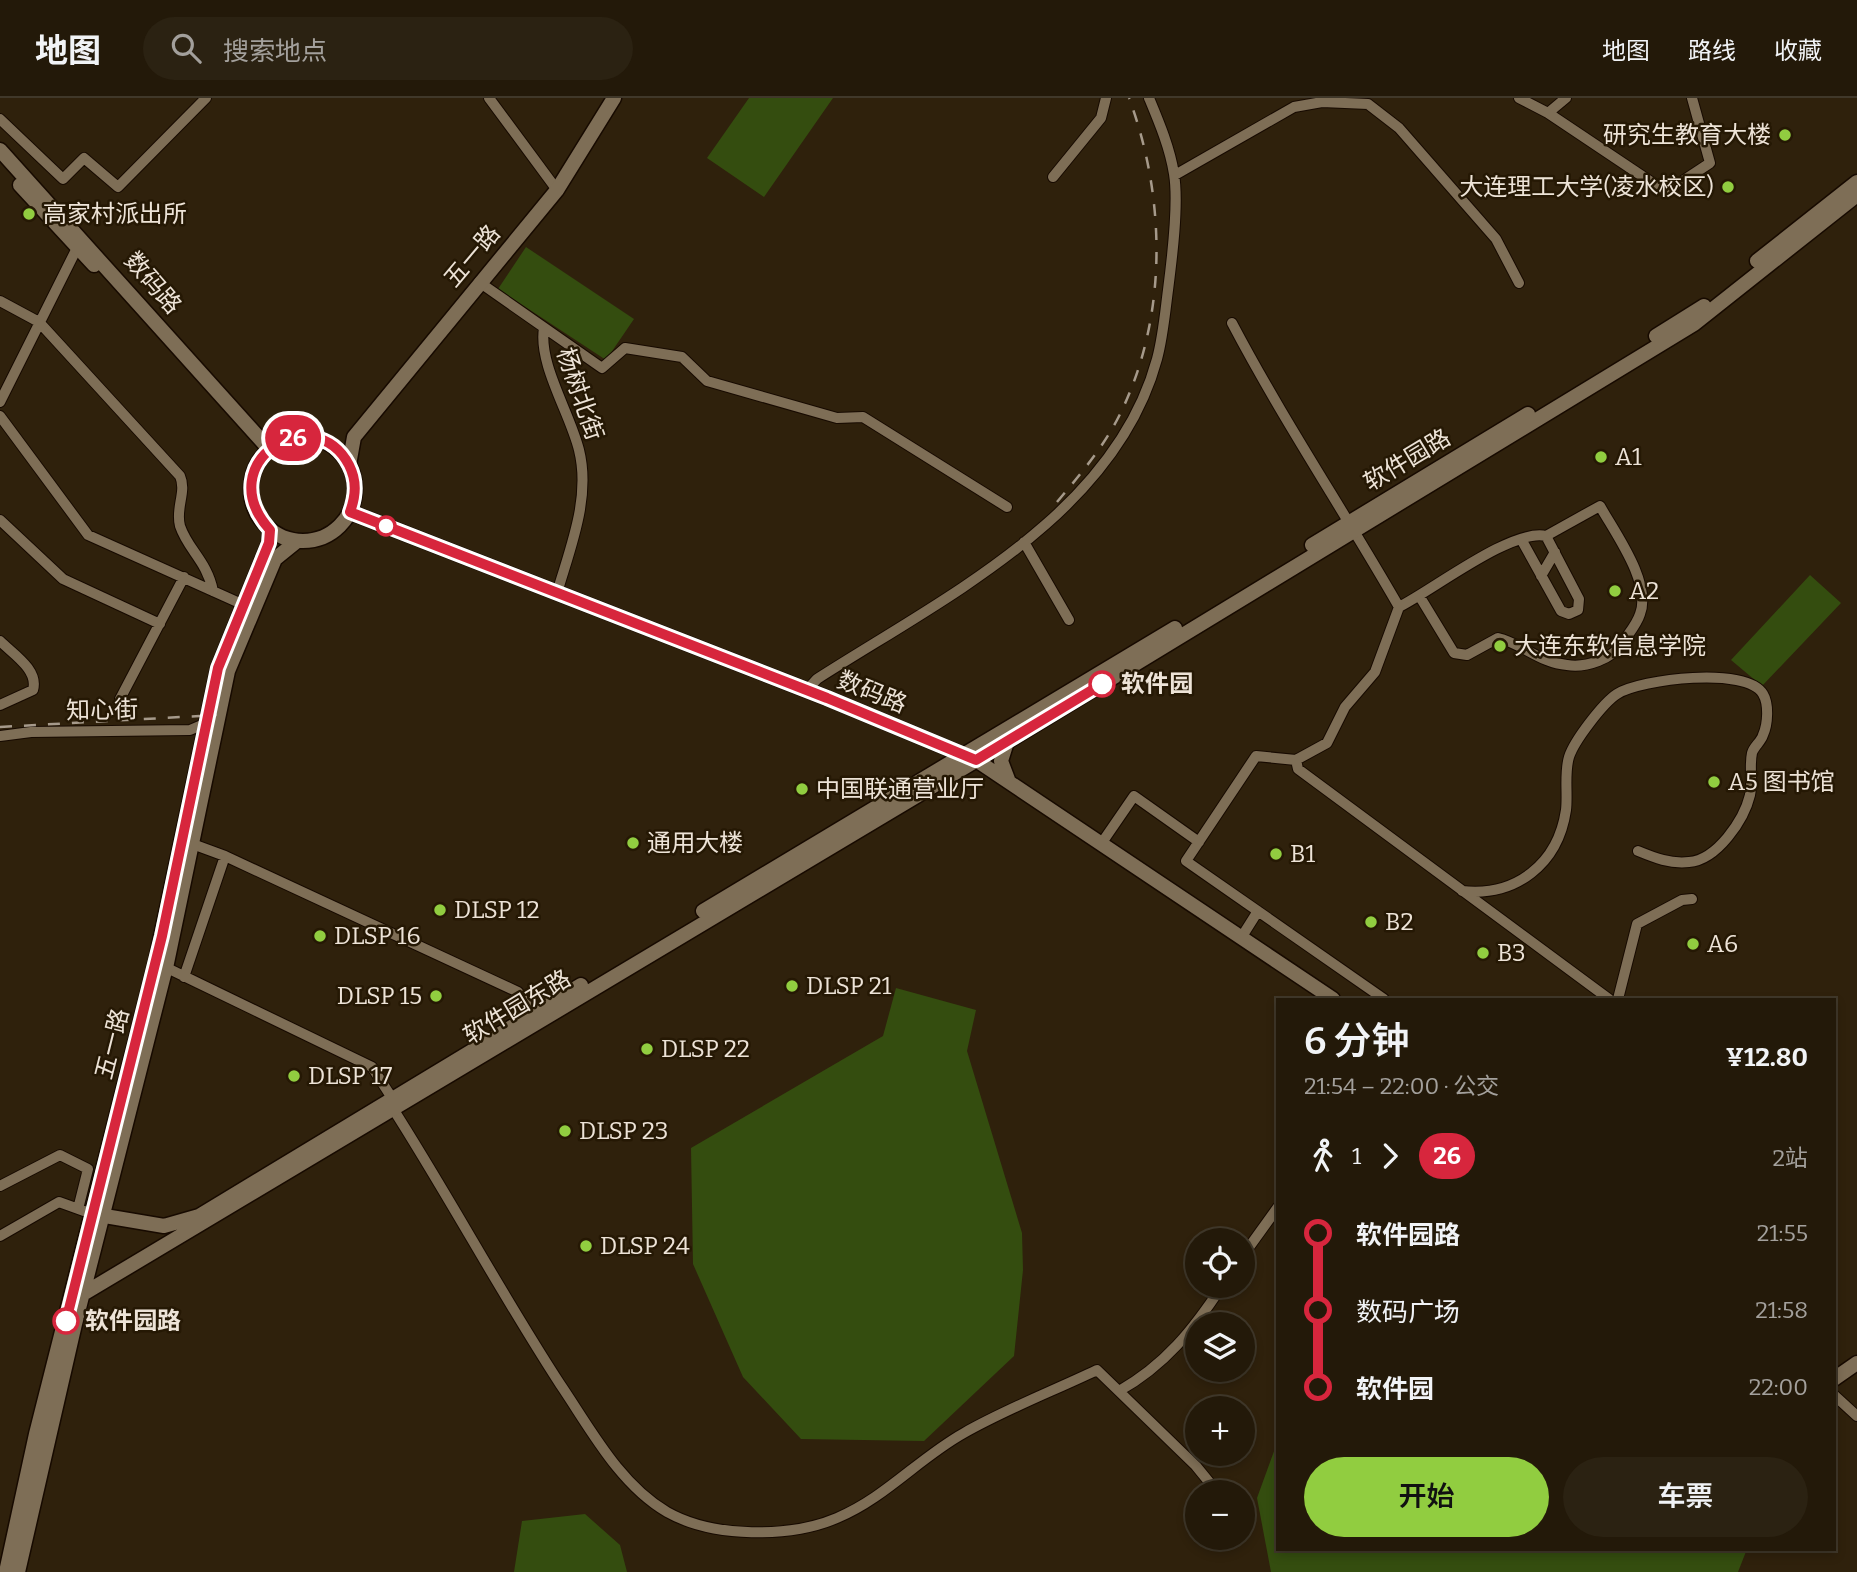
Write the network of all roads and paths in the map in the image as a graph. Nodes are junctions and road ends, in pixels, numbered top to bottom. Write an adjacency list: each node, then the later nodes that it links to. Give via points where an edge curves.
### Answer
1 (206, 98): 10 (street, via 118,187 84,158 63,179)
2 (489, 98): 16 (street)
3 (614, 98): 16 (main road, 五一路)
4 (1106, 98): 14 (street, via 1101,118)
5 (1149, 98): 13 (street)
6 (1519, 98): 9 (street)
7 (1566, 98): 9 (street)
8 (1692, 98): 9 (street, via 1710,163 1666,191)
9 (1548, 113)
10 (0, 119)
11 (0, 150): 18 (main road, 数码路)
12 (0, 164): 18 (main road, 数码路)
13 (1175, 176): 20 (street, via 1294,107 1367,104 1399,128 1496,239); 39 (street, via 1170,271 1157,360 1131,419 1103,466 1062,513)
14 (1053, 177)
15 (1857, 182): 34 (main road, 软件园路, via 1786,236 1713,301)
16 (557, 190): 19 (main road, 五一路)
17 (1857, 195): 34 (main road, 软件园路, via 1693,324)
18 (80, 242): 22 (street); 29 (main road, 数码路)
19 (479, 282): 24 (street, 杨树北街); 27 (main road, 五一路)
20 (1519, 283)
21 (0, 301): 22 (street)
22 (39, 322): 25 (street); 43 (street, via 180,476 180,527 209,571)
23 (1232, 323): 34 (street, via 1276,406)
24 (544, 328): 31 (street, via 601,368 625,348 682,357 707,381 837,418 863,417); 44 (street, 杨树北街, via 541,346 580,453 581,510)
25 (0, 402)
26 (0, 416): 42 (street, via 88,535)
27 (354, 437): 28 (main road); 30 (main road)
28 (328, 444): 29 (main road, via 296,437); 30 (main road)
29 (266, 452): 35 (main road, via 251,481 251,500)
30 (349, 465): 32 (main road, via 355,486)
31 (1007, 507)
32 (350, 512): 38 (main road, via 328,535); 44 (main road, 数码路)
33 (0, 520): 49 (street, via 63,579)
34 (1352, 526): 47 (street); 57 (main road, 软件园路); 58 (main road, 软件园路)
35 (270, 530): 38 (main road); 46 (main road, 五一路)
36 (1546, 536): 37 (street, via 1534,533); 40 (street); 45 (street, via 1600,506 1635,568 1641,613 1620,647 1604,660 1570,666 1541,661 1516,642 1498,638 1467,655 1454,653)
37 (1521, 539): 41 (street); 45 (street, via 1479,558)
38 (296, 541): 63 (main road, 五一路, via 275,559 228,671)
39 (1024, 542): 48 (street); 51 (street, via 817,679)
40 (1555, 552): 41 (street); 41 (street, via 1579,599 1578,610 1561,611)
41 (1541, 576)
42 (184, 577): 43 (street); 49 (street)
43 (213, 591): 46 (street)
44 (557, 593): 51 (main road, 数码路)
45 (1420, 597): 47 (street)
46 (244, 605): 54 (main road, 五一路, via 218,668)
47 (1399, 607): 59 (street, via 1375,672 1345,707 1327,743)
48 (1069, 620)
49 (160, 624): 52 (street)
50 (0, 641): 53 (street, via 36,682 33,690)
51 (806, 691): 56 (main road, 数码路)
52 (120, 699)
53 (0, 705)
54 (204, 724): 55 (street, 知心街, via 190,730); 63 (main road, 五一路)
55 (0, 736)
56 (933, 742): 58 (main road, 数码路); 60 (main road, via 941,758)
57 (1007, 742): 58 (main road, 软件园路); 61 (main road, via 1001,761)
58 (970, 757): 60 (main road, 软件园东路); 61 (main road, 数码路); 78 (main road, 软件园东路)
59 (1296, 760): 62 (street, via 1256,756); 67 (street, via 1298,769)
60 (939, 769): 77 (main road, 软件园东路)
61 (1010, 783): 64 (main road, 数码路)
62 (1199, 842): 64 (street, via 1134,796); 69 (street, via 1186,861)
63 (189, 843): 66 (street); 71 (main road, 五一路)
64 (1101, 844): 70 (main road, 数码路)
65 (1638, 851): 67 (street, via 1666,862 1692,862 1713,851 1737,825 1749,798 1753,750 1765,726 1767,706 1756,685 1684,678 1643,682 1615,695 1569,757 1566,812 1553,851 1521,882 1484,894)
66 (225, 856): 72 (street); 77 (street, via 518,992)
67 (1462, 891): 75 (street)
68 (1692, 900): 76 (street, via 1682,900 1637,924)
69 (1258, 911): 70 (street); 74 (street)
70 (1241, 938): 73 (main road, 数码路)
71 (161, 964): 72 (street); 82 (main road, 五一路)
72 (184, 977): 78 (street, via 372,1067)
73 (1331, 998)
74 (1383, 998)
75 (1608, 998)
76 (1618, 998)
77 (531, 1012): 78 (main road, 软件园东路)
78 (391, 1103): 82 (main road, 软件园东路, via 188,1221 163,1226); 85 (main road, 软件园东路); 89 (street, via 583,1421 621,1473 668,1513 717,1529 762,1534 806,1529 873,1500 963,1433 1097,1370)
79 (0, 1186): 80 (street, via 60,1155 88,1169)
80 (78, 1209): 82 (street); 83 (street, via 59,1202)
81 (1276, 1210): 84 (street)
82 (98, 1215): 85 (main road, 五一路); 93 (main road, 五一路, via 36,1434)
83 (0, 1236)
84 (1255, 1239)
85 (83, 1294): 94 (main road, 五一路)
86 (1213, 1298): 89 (street, via 1149,1374)
87 (1857, 1363): 88 (main road)
88 (1836, 1378)
89 (1119, 1391): 92 (street)
90 (1836, 1397): 91 (street)
91 (1857, 1416)
92 (1207, 1480)
93 (6, 1572)
94 (18, 1572)

